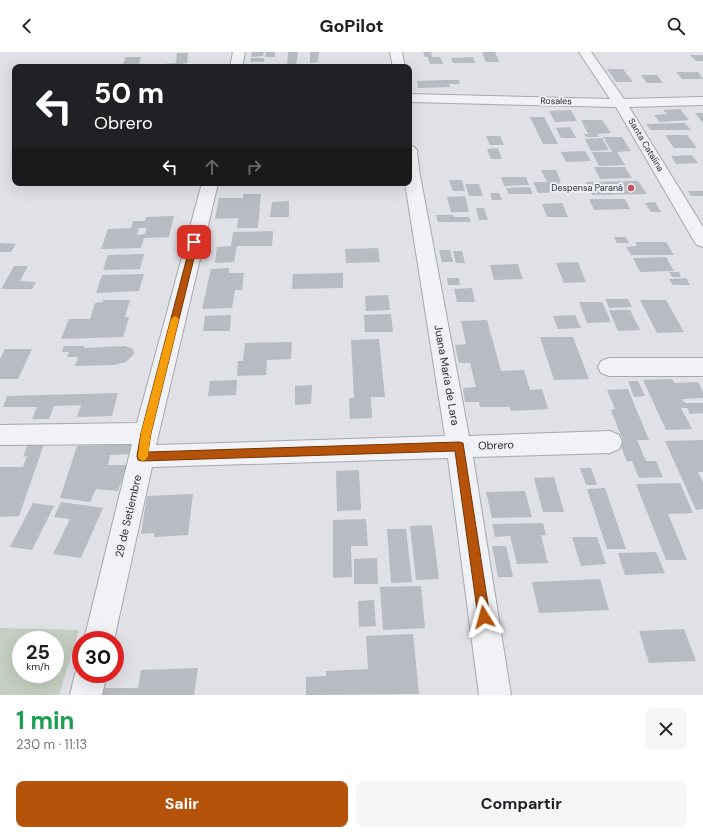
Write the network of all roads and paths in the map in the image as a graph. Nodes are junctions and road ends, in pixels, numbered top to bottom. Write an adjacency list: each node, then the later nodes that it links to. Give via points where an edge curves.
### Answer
1 (239, 52): 4 (street)
2 (396, 52): 5 (street)
3 (585, 52): 8 (street, Santa Catalina)
4 (237, 64)
5 (398, 64)
6 (412, 98): 8 (street, Rosales)
7 (703, 101): 8 (street, Rosales)
8 (620, 103): 11 (street, Santa Catalina)
9 (412, 176): 17 (street, Juana Maria de Lara)
10 (209, 186): 14 (street, 29 de Setiembre)
11 (703, 241)
12 (609, 367): 13 (street)
13 (703, 367)
14 (146, 433): 15 (street); 18 (street, 29 de Setiembre)
15 (0, 435)
16 (610, 442): 17 (street, Obrero)
17 (459, 447): 18 (street, Obrero); 22 (street, Juana Maria de Lara)
18 (142, 456): 19 (street, 29 de Setiembre)
19 (101, 631)
20 (89, 683): 21 (street)
21 (86, 695)
22 (495, 695)

